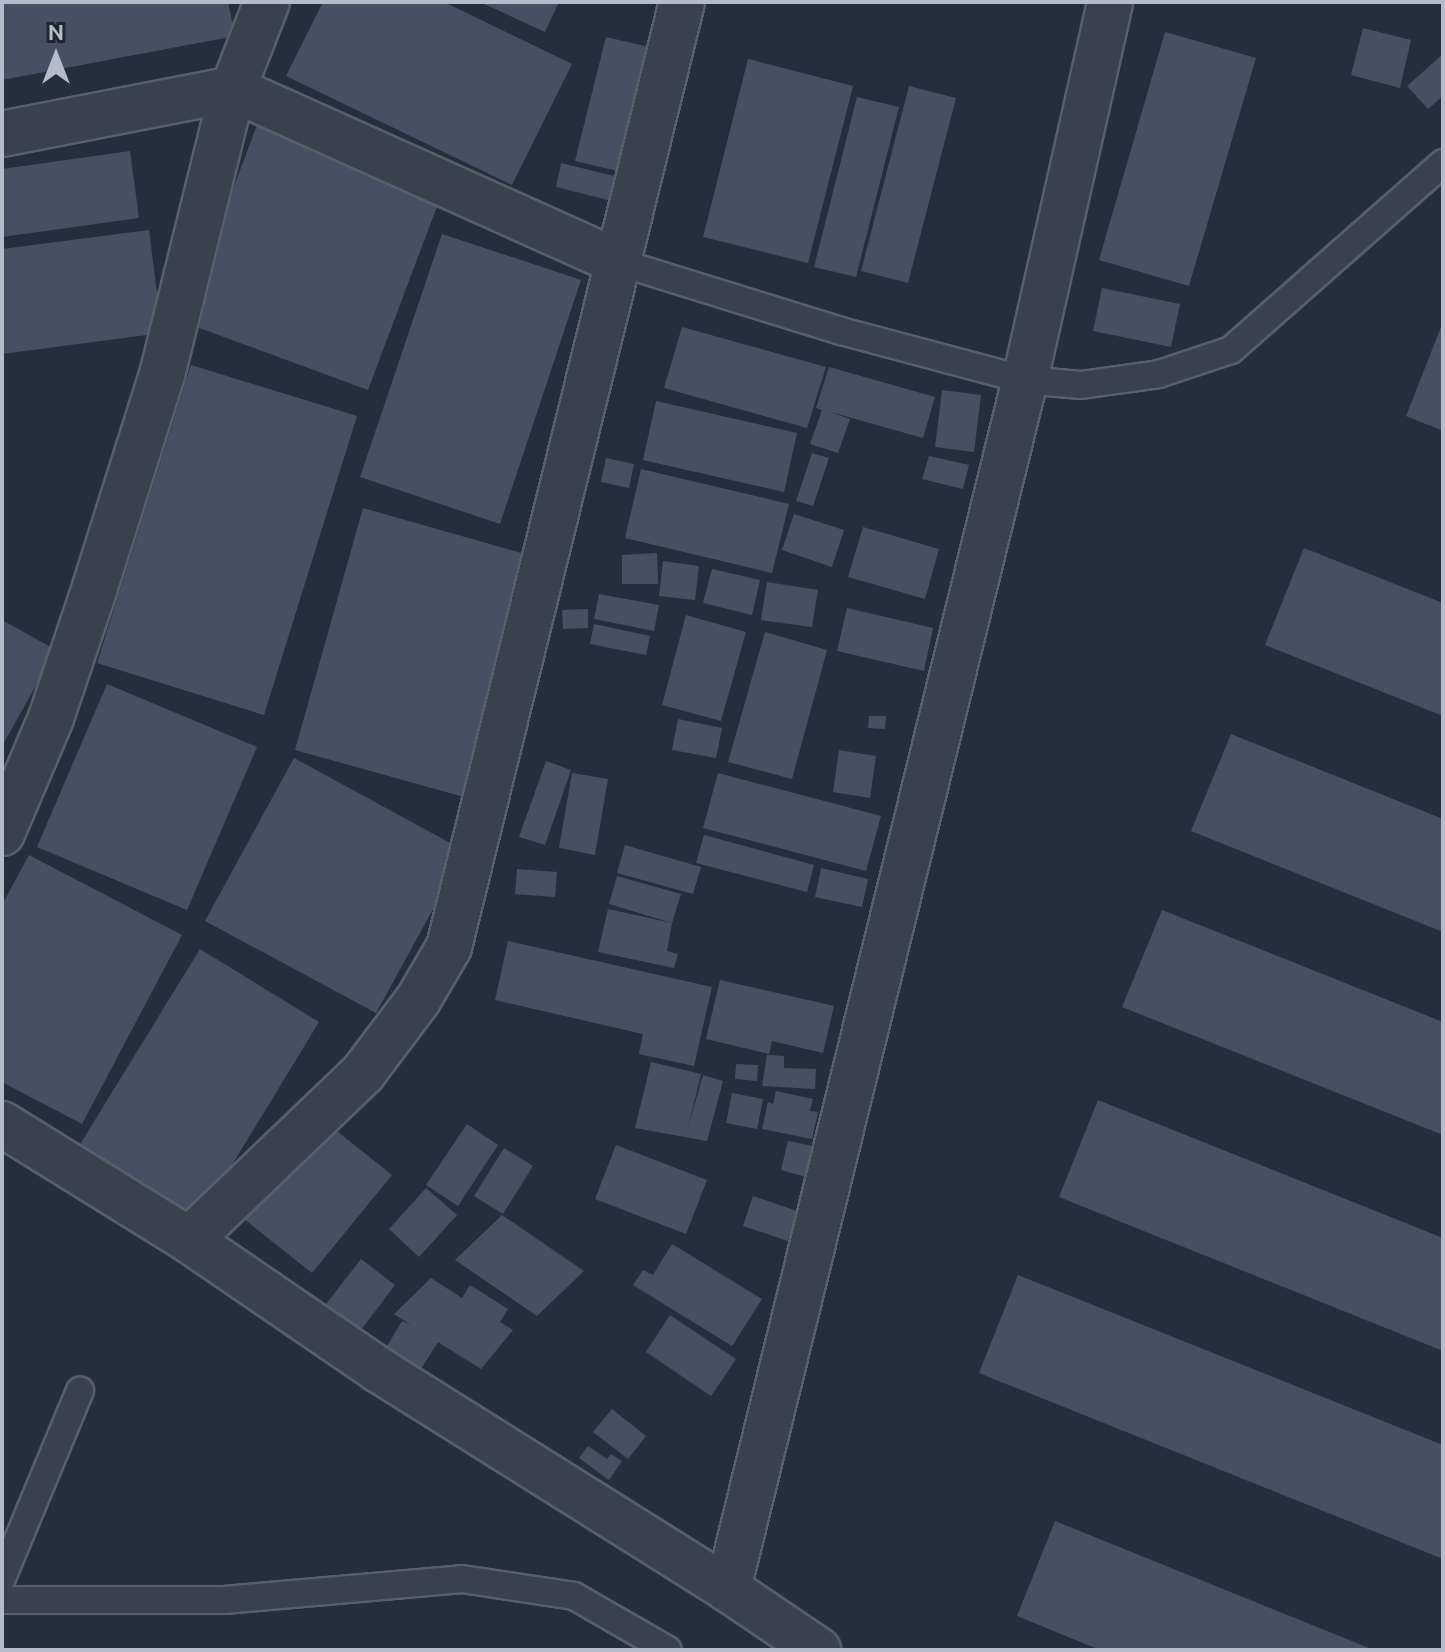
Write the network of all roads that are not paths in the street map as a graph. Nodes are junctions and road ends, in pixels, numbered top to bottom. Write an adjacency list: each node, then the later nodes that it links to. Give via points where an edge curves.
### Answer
1 (267, 2): 4 (street)
2 (682, 2): 7 (street)
3 (1110, 2): 8 (street)
4 (233, 89): 5 (street); 7 (street); 9 (street, via 162,375 51,718)
5 (2, 134)
6 (1443, 163): 8 (lane, via 1231,350 1159,374 1081,385)
7 (618, 262): 8 (lane, via 841,331); 11 (street, via 449,947 418,1000 363,1073)
8 (1025, 380): 14 (street)
9 (2, 833)
10 (2, 1124): 11 (street)
11 (189, 1240): 14 (street, via 379,1370)
12 (80, 1391): 13 (lane)
13 (2, 1578)
14 (728, 1589): 17 (street)
15 (2, 1600): 16 (lane, via 224,1600 462,1579 574,1596)
16 (668, 1650)
17 (818, 1650)

